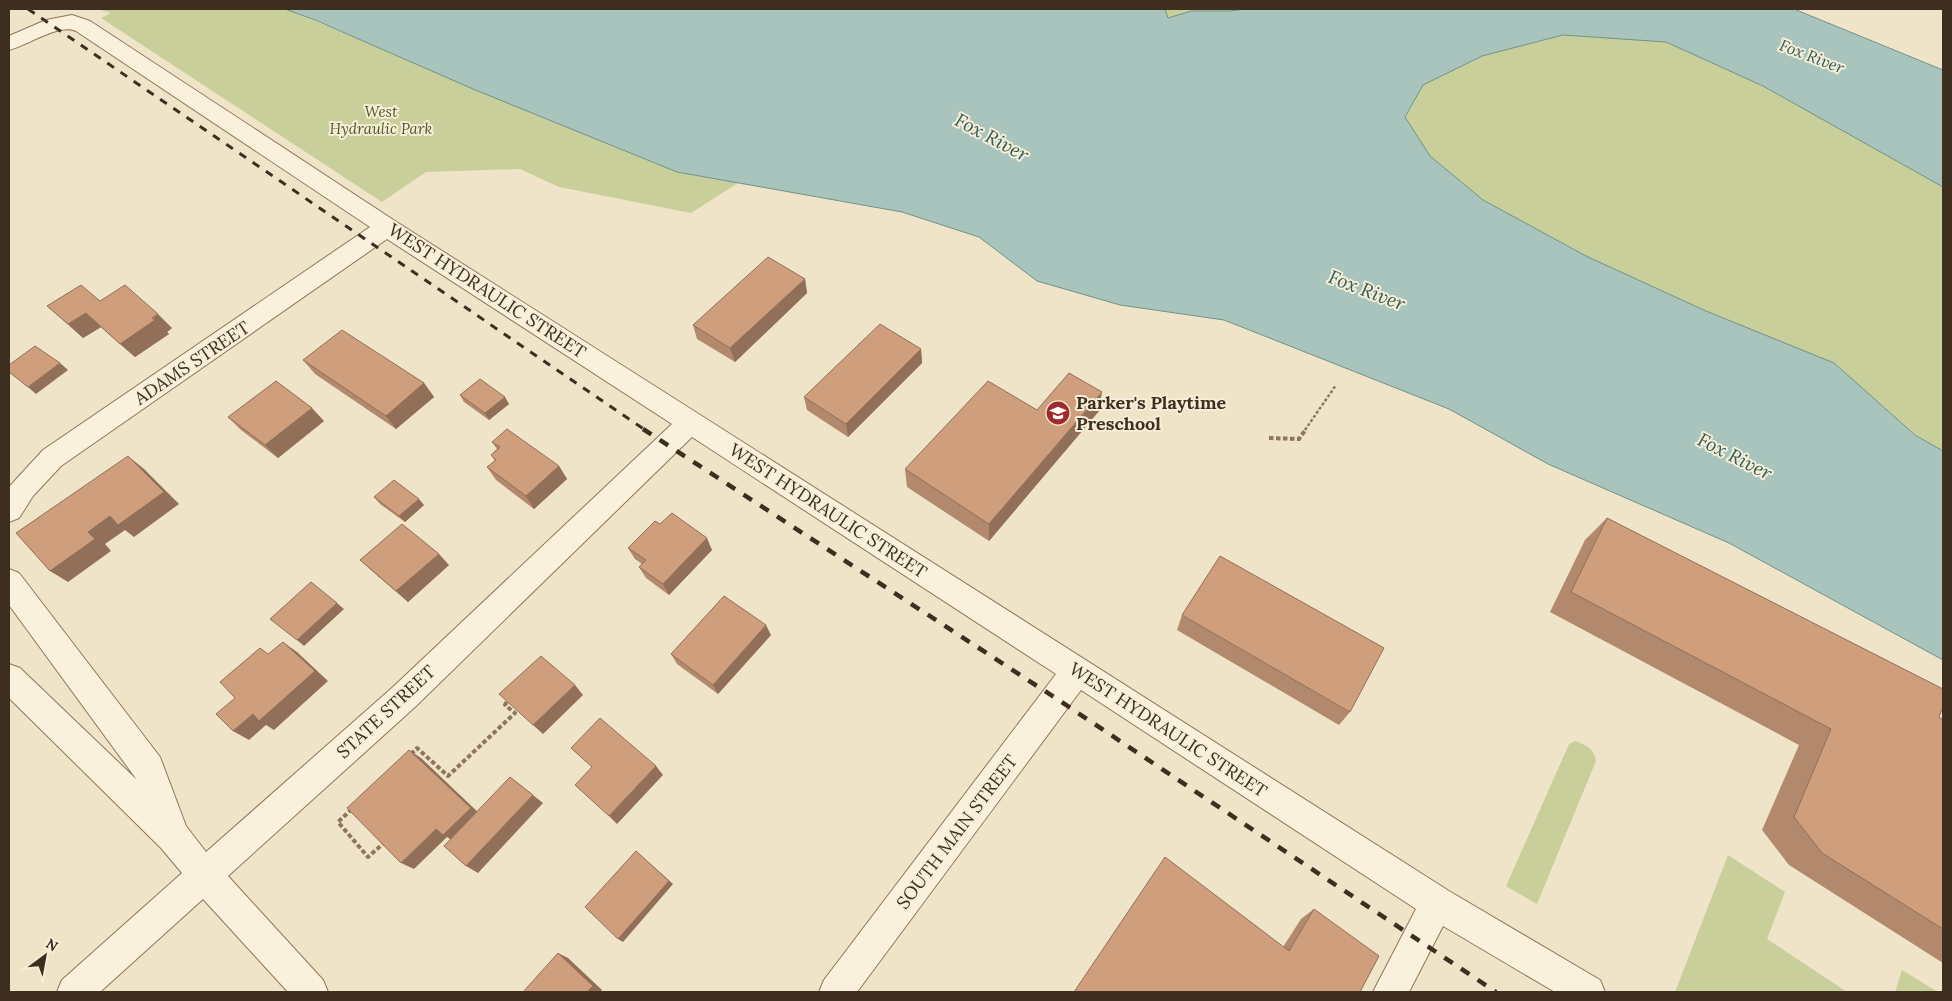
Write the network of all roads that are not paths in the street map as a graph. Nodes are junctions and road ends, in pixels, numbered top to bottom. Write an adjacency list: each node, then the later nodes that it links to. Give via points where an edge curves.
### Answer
1 (9, 44): 2 (street, WEST HYDRAULIC STREET, via 53,25 72,21)
2 (386, 227): 3 (street, WEST HYDRAULIC STREET); 4 (street, ADAMS STREET, via 52,458 23,488)
3 (691, 422): 6 (street, WEST HYDRAULIC STREET); 9 (street, STATE STREET, via 404,697)
4 (9, 510)
5 (9, 582): 8 (street, via 150,768)
6 (1077, 671): 10 (street, WEST HYDRAULIC STREET); 13 (street, SOUTH MAIN STREET)
7 (9, 678): 8 (street)
8 (173, 836): 9 (street)
9 (204, 875): 11 (street, STATE STREET); 12 (street)
10 (1437, 902): 14 (street); 15 (street, WEST HYDRAULIC STREET)
11 (74, 992)
12 (311, 992)
13 (836, 992)
14 (1390, 992)
15 (1588, 992)

